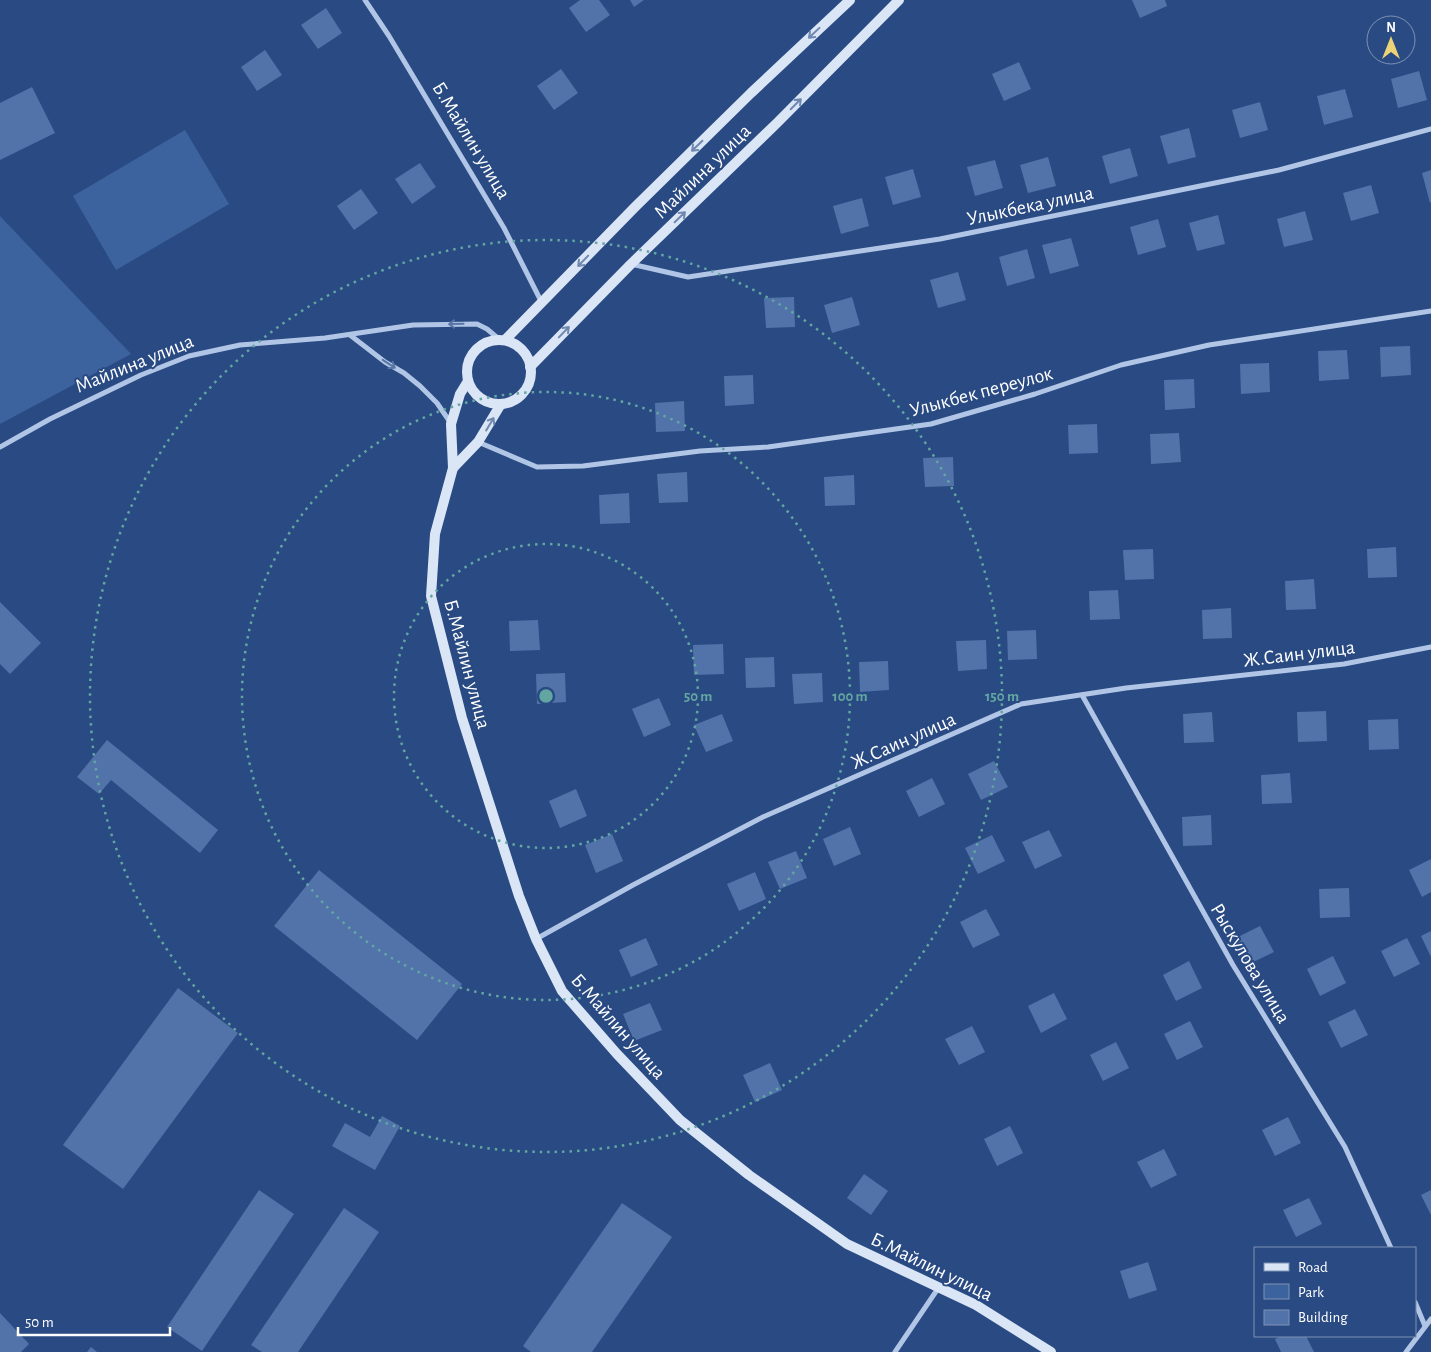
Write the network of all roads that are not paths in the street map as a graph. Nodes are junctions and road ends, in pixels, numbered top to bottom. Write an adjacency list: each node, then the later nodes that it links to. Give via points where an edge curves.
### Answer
1 (365, 0): 6 (street, Б.Майлин улица, via 504,228)
2 (850, 0): 6 (street, Майлина улица, one-way to 6, via 636,206)
3 (899, 0): 5 (street, Майлина улица, one-way to 3)
4 (1431, 129): 5 (street, Улыкбека улица, via 1278,170 940,239 688,276)
5 (632, 264): 10 (street, Майлина улица, one-way to 5)
6 (542, 304): 9 (street, Майлина улица)
7 (1431, 311): 14 (street, Улыкбек переулок, via 1209,345 1121,365 931,424 768,448 700,451 583,466 537,467)
8 (350, 335): 9 (street, Майлина улица, one-way to 8, via 477,324 413,325); 13 (street, one-way to 13, via 420,386); 15 (street, Майлина улица, via 240,345 189,356 141,375)
9 (502, 340): 10 (street, Майлина улица, via 516,345 525,354); 11 (street, Майлина улица, via 478,347 470,357)
10 (530, 367): 12 (street, via 530,380 524,392)
11 (468, 381): 12 (street, via 475,394 487,402); 13 (street, Б.Майлин улица, via 460,394)
12 (501, 404): 14 (street, Б.Майлин улица, one-way to 12)
13 (451, 424): 16 (street, Б.Майлин улица)
14 (478, 442): 16 (street, Б.Майлин улица)
15 (0, 447)
16 (453, 468): 19 (street, Б.Майлин улица, via 435,534 431,596 462,718)
17 (1431, 647): 18 (street, Ж.Саин улица, via 1344,664)
18 (1082, 695): 19 (street, Ж.Саин улица, via 1021,704 763,818); 20 (street, Рыскулова улица, via 1233,965 1345,1147)
19 (536, 939): 21 (street, Б.Майлин улица, via 562,991 680,1120 749,1175 847,1244)
20 (1392, 1247)
21 (939, 1287): 25 (street); 26 (street, Б.Майлин улица, via 976,1305)
22 (1416, 1304): 24 (street)
23 (1431, 1319): 24 (street)
24 (1425, 1326): 27 (street)
25 (896, 1352)
26 (1051, 1352)
27 (1406, 1352)

